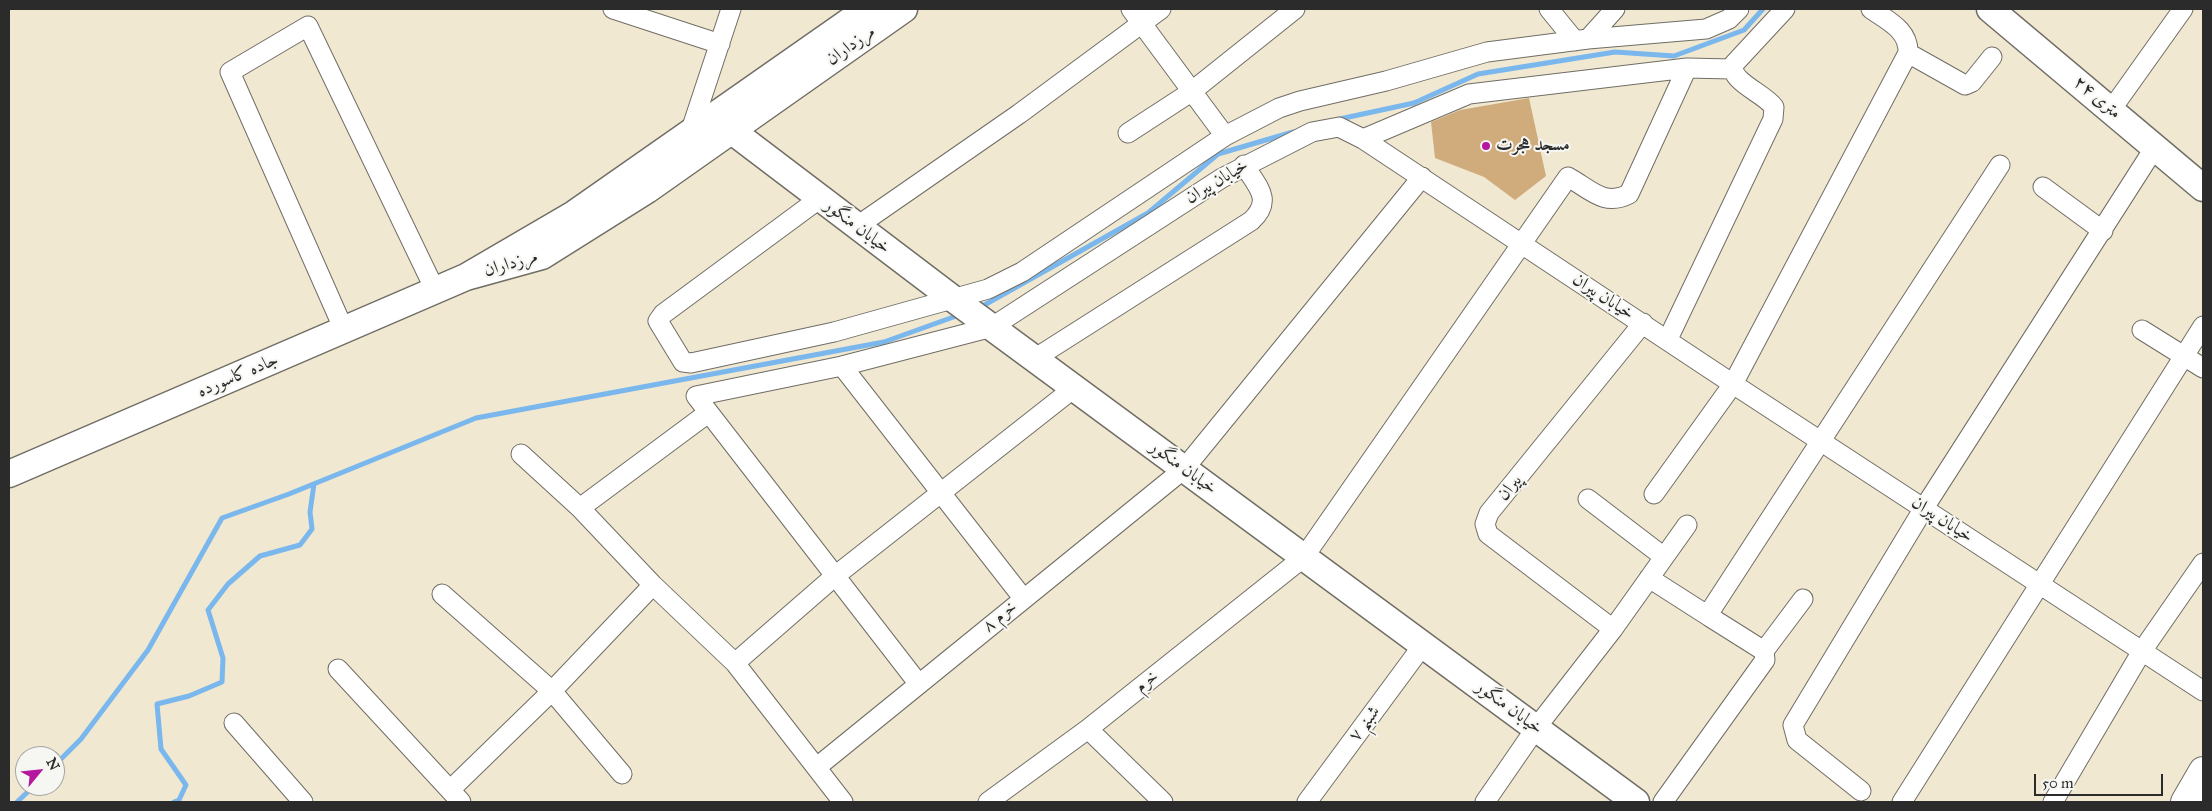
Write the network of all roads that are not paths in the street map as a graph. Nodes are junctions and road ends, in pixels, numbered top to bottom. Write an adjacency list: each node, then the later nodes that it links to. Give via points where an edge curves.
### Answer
1 (613, 9): 16 (street)
2 (732, 9): 16 (street)
3 (868, 9): 24 (street, مرزداران)
4 (904, 9): 23 (street, مرزداران)
5 (1161, 9): 14 (street)
6 (1296, 9): 21 (street)
7 (1550, 9): 15 (street)
8 (1615, 9): 15 (street)
9 (1738, 9): 15 (street, via 1730,19 1706,29)
10 (1785, 9): 20 (street)
11 (1871, 9): 17 (street, via 1902,32 1908,42)
12 (1990, 9): 22 (street, ۲۴ متری)
13 (2183, 9): 22 (street)
14 (1136, 16): 21 (street); 35 (street, via 1019,114)
15 (1582, 40): 26 (street, via 1487,52 1300,101 1249,122)
16 (720, 44): 24 (street)
17 (1908, 53): 18 (street, via 1965,85 1972,82); 51 (street)
18 (1992, 57)
19 (1687, 68): 20 (street); 27 (street, via 1469,94); 37 (street, خرم, via 1629,194 1608,200 1568,176)
20 (1732, 69): 46 (street, via 1734,76 1769,100 1774,107 1772,120)
21 (1191, 92): 25 (street); 26 (street)
22 (2111, 110): 28 (street, ۲۴ متری)
23 (732, 131): 34 (street, خیابان منگور); 38 (street, مرزداران, via 647,190 542,256)
24 (690, 133): 38 (street, مرزداران, via 574,214)
25 (1128, 133)
26 (1225, 136): 40 (street, via 1022,272 988,289)
27 (1363, 139): 29 (street, خیابان پیران, via 1338,127 1327,128); 31 (street, خیابان پیران)
28 (2155, 147): 33 (street, ۲۴ متری); 36 (street)
29 (1244, 165): 43 (street, خیابان پیران); 48 (street, via 1264,202 1261,212)
30 (2000, 165): 54 (street)
31 (1422, 177): 37 (street, خیابان پیران); 56 (street, خرم ۸)
32 (2043, 187): 36 (street)
33 (2203, 188)
34 (820, 198): 35 (street, خیابان منگور); 40 (street, via 663,314 658,320 661,328 683,362 691,363 834,332)
35 (856, 227): 40 (street, خیابان منگور)
36 (2103, 231): 62 (street)
37 (1521, 244): 41 (street, خیابان پیران); 64 (street, خرم)
38 (466, 277): 39 (street, جاده کاسورده)
39 (435, 290): 44 (street, جاده کاسورده); 44 (street, via 308,26 230,72)
40 (952, 298): 43 (street, خیابان منگور)
41 (1643, 323): 46 (street, خیابان پیران); 75 (street, پیران, via 1489,513 1485,524 1488,534)
42 (2203, 326): 47 (street)
43 (992, 328): 48 (street, خیابان منگور); 49 (street, خیابان پیران)
44 (344, 330): 57 (street, جاده کاسورده)
45 (2142, 330): 47 (street)
46 (1668, 340): 51 (street, خیابان پیران)
47 (2185, 356): 50 (street); 70 (street)
48 (1034, 359): 52 (street, خیابان منگور)
49 (842, 366): 53 (street, خیابان پیران, via 696,396); 58 (street)
50 (2203, 368)
51 (1733, 384): 54 (street, خیابان پیران); 59 (street)
52 (1074, 388): 56 (street, خیابان منگور); 58 (street)
53 (708, 413): 61 (street); 67 (street)
54 (1820, 439): 62 (street, خیابان پیران); 74 (street, via 1709,613)
55 (521, 454): 61 (street)
56 (1184, 469): 64 (street, خیابان منگور); 72 (street, خرم ۸)
57 (9, 474)
58 (940, 493): 67 (street); 72 (street)
59 (1654, 494)
60 (1588, 499): 65 (street)
61 (580, 508): 69 (street)
62 (1924, 508): 70 (street, خیابان پیران); 90 (street, via 1793,725 1797,740)
63 (1687, 525): 65 (street)
64 (1304, 557): 76 (street, خیابان منگور); 86 (street, خرم)
65 (1664, 557): 68 (street)
66 (2203, 563): 78 (street)
67 (835, 576): 79 (street); 81 (street)
68 (1649, 578): 74 (street); 75 (street)
69 (653, 585): 79 (street); 82 (street)
70 (2041, 585): 78 (street, خیابان پیران); 100 (street)
71 (442, 594): 82 (street)
72 (1023, 598): 81 (street, خرم ۸)
73 (1803, 599): 77 (street)
74 (1710, 617): 77 (street)
75 (1613, 629): 85 (street)
76 (1423, 645): 85 (street, خیابان منگور); 96 (street, شبنم ۷)
77 (1764, 651): 99 (street, via 1765,660)
78 (2142, 651): 83 (street, خیابان پیران); 101 (street)
79 (735, 663): 87 (street)
80 (338, 669): 91 (street)
81 (918, 683): 87 (street, خرم ۸)
82 (552, 691): 89 (street); 91 (street)
83 (2203, 691)
84 (234, 723): 93 (street)
85 (1536, 728): 97 (street); 98 (street, خیابان منگور)
86 (1088, 729): 92 (street, خرم); 95 (street)
87 (817, 767): 94 (street)
88 (2203, 772): 102 (main road)
89 (622, 774)
90 (1861, 790)
91 (455, 796)
92 (993, 801)
93 (303, 802)
94 (843, 802)
95 (1163, 802)
96 (1307, 802)
97 (1485, 802)
98 (1636, 802)
99 (1663, 802)
100 (1902, 802)
101 (2052, 802)
102 (2185, 802)

